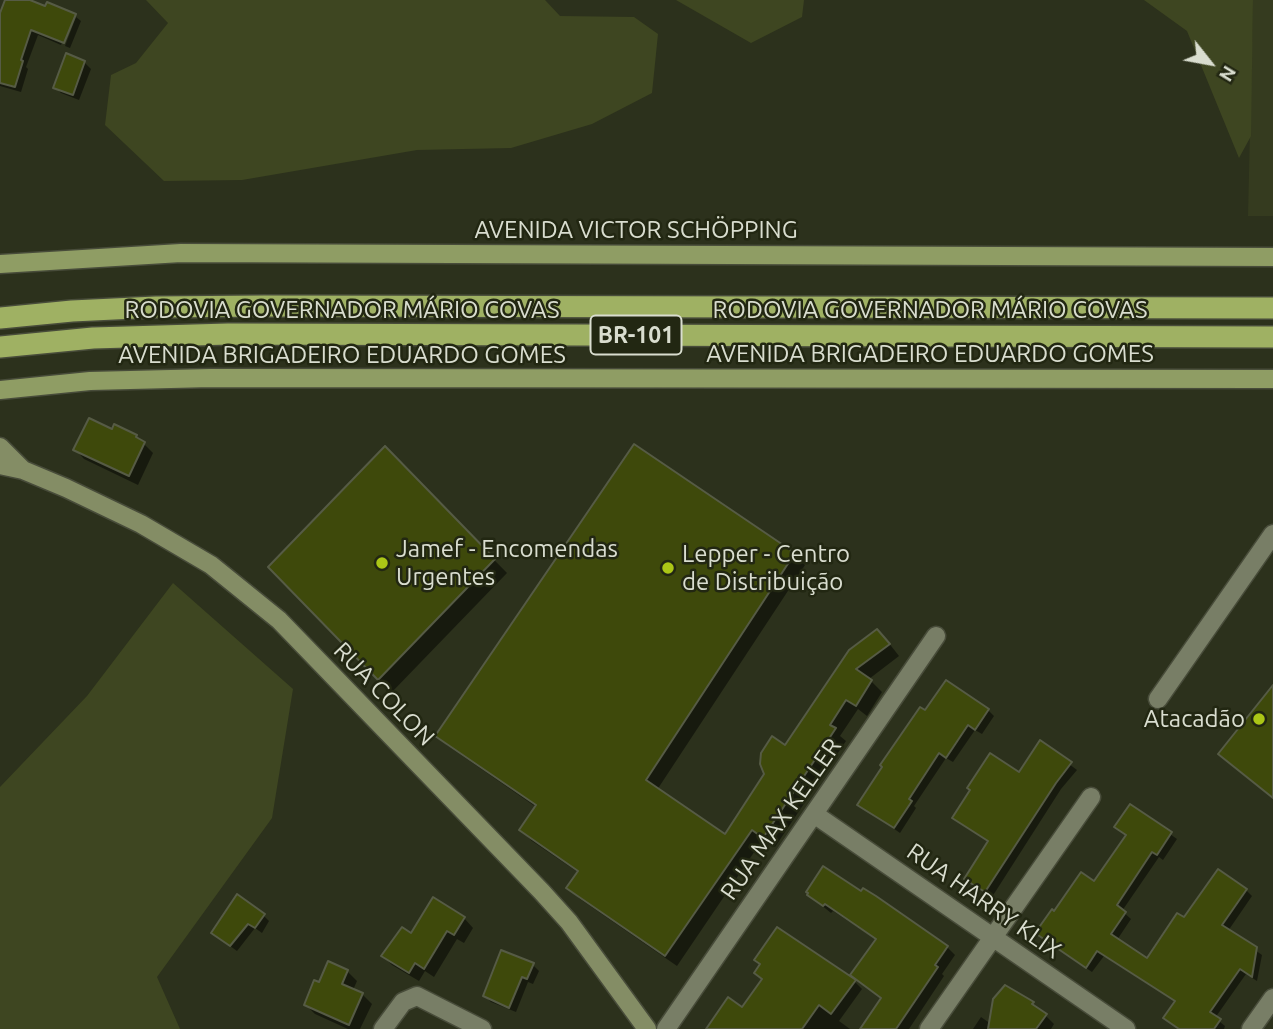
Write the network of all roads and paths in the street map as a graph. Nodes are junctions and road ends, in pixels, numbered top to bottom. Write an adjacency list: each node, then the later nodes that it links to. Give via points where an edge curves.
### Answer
1 (1273, 257): 2 (main road, AVENIDA VICTOR SCHÖPPING, via 181,253)
2 (0, 264)
3 (1273, 308): 4 (highway, RODOVIA GOVERNADOR MÁRIO COVAS / BR-101, via 251,306 132,308)
4 (0, 318)
5 (1273, 337): 6 (highway, RODOVIA GOVERNADOR MÁRIO COVAS / BR-101, via 228,334 93,338)
6 (0, 347)
7 (1273, 379): 8 (main road, AVENIDA BRIGADEIRO EDUARDO GOMES, via 211,378 90,381)
8 (2, 395)
9 (0, 447): 11 (street, RUA COLON)
10 (0, 465): 11 (street, RUA COLON)
11 (23, 470): 21 (street, RUA COLON, via 141,524 211,565 279,620 542,891)
12 (1273, 534): 14 (street)
13 (936, 636): 16 (street, RUA MAX KELLER)
14 (1158, 699)
15 (1091, 797): 17 (street)
16 (814, 814): 17 (street, RUA HARRY KLIX); 22 (street, RUA MAX KELLER)
17 (993, 937): 23 (street); 24 (street, RUA HARRY KLIX)
18 (1273, 998): 25 (street)
19 (383, 1029): 20 (street, via 403,1002 417,996)
20 (482, 1029)
21 (647, 1029)
22 (666, 1029)
23 (929, 1029)
24 (1126, 1029)
25 (1251, 1029)

